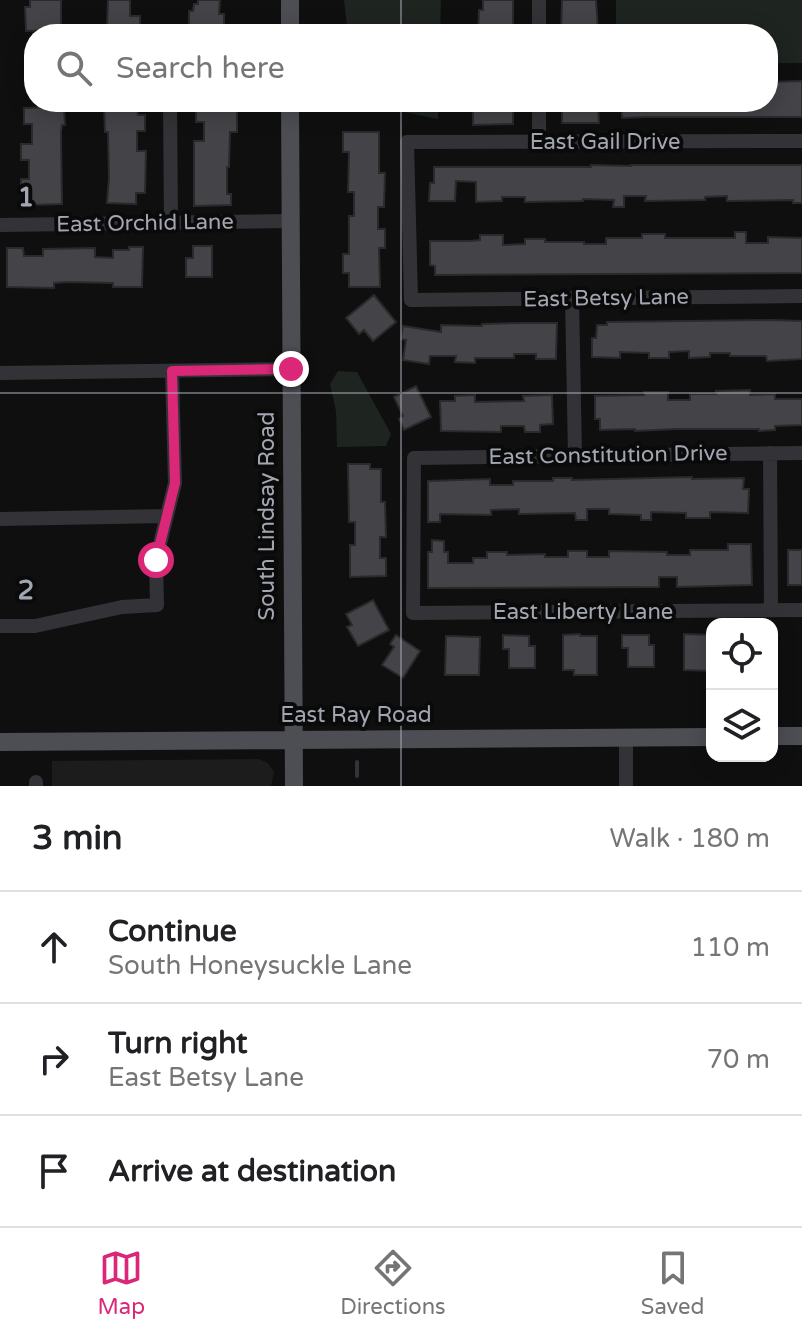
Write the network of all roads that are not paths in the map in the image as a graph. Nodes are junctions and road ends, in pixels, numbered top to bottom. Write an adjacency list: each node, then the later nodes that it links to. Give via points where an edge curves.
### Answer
1 (290, 0): 3 (main road)
2 (539, 0): 4 (street)
3 (290, 24)
4 (539, 24)
5 (170, 112): 11 (street)
6 (290, 112): 10 (main road, South Lindsay Road)
7 (539, 112): 9 (street)
8 (802, 141): 9 (street, East Gail Drive)
9 (539, 142): 15 (street, East Gail Drive, via 407,142)
10 (291, 221): 11 (street, East Orchid Lane); 16 (main road, South Lindsay Road)
11 (171, 223): 12 (street, East Orchid Lane)
12 (0, 225)
13 (802, 296): 14 (street, East Betsy Lane)
14 (572, 298): 15 (street, East Betsy Lane); 21 (street)
15 (411, 300)
16 (291, 369): 17 (street); 32 (main road, South Lindsay Road)
17 (172, 371): 18 (street); 22 (street, via 175,483)
18 (0, 373)
19 (770, 453): 20 (street, East Constitution Drive); 21 (street, East Constitution Drive); 24 (street)
20 (802, 453)
21 (575, 455): 26 (street, East Constitution Drive, via 414,458)
22 (167, 516): 23 (street); 27 (street, via 156,560 157,605 35,626)
23 (0, 519)
24 (771, 610): 25 (street, East Liberty Lane); 26 (street, East Liberty Lane)
25 (802, 610)
26 (413, 613)
27 (0, 626)
28 (778, 736): 29 (main road)
29 (802, 736)
30 (626, 737): 31 (main road, East Ray Road); 32 (main road, East Ray Road); 35 (street)
31 (706, 737)
32 (293, 739): 33 (main road, East Ray Road); 34 (main road, South Lindsay Road)
33 (0, 742)
34 (294, 786)
35 (626, 786)

